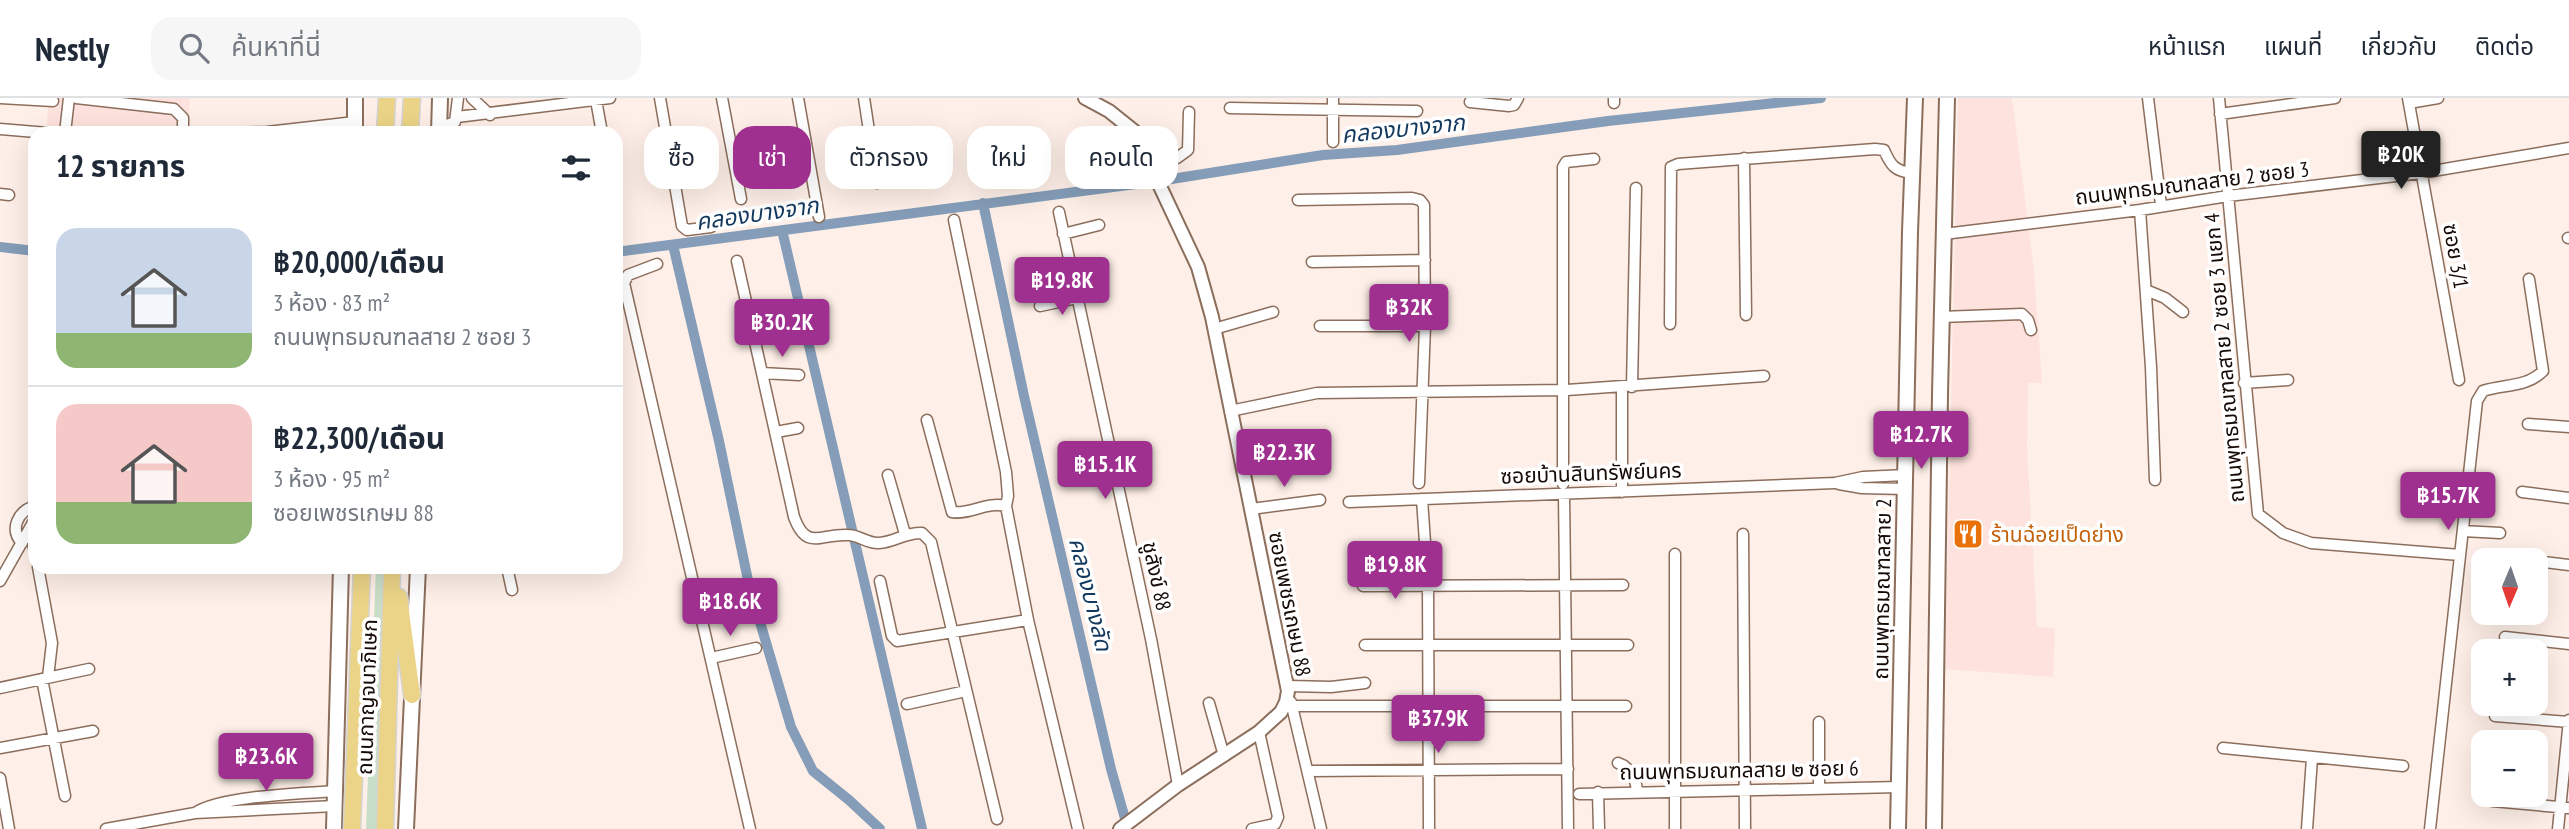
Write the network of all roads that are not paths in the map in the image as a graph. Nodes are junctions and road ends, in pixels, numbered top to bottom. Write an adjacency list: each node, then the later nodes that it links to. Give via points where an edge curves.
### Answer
1 (0, 98): 27 (street)
2 (69, 98): 37 (street)
3 (76, 98): 38 (street, via 174,109)
4 (355, 98): 39 (main road)
5 (387, 98): 40 (highway)
6 (412, 98): 41 (highway)
7 (440, 98): 42 (main road)
8 (458, 98): 36 (street)
9 (472, 98): 35 (street)
10 (610, 98): 25 (street)
11 (660, 98): 67 (street, via 682,226 687,230)
12 (722, 98): 59 (street)
13 (798, 98): 64 (street)
14 (864, 98): 45 (street)
15 (1085, 98): 46 (street, ซอยเพชรเกษม 88)
16 (1333, 98): 31 (street)
17 (1518, 98): 28 (street, via 1509,106)
18 (1915, 98): 54 (main road, ถนนพุทธมณฑลสาย 2)
19 (1947, 98): 69 (main road)
20 (2148, 98): 61 (street)
21 (2219, 98): 34 (street, ถนนพุทธมณฑลสาย 2 ซอย 3 แยก 4)
22 (2335, 98): 24 (street)
23 (2438, 98): 26 (street)
24 (2316, 99): 29 (street)
25 (596, 100): 35 (street); 44 (street)
26 (2408, 100): 55 (street, ซอย 3/1)
27 (53, 101)
28 (1470, 102)
29 (2261, 103): 34 (street)
30 (1230, 108): 31 (street)
31 (1333, 110): 32 (street); 49 (street)
32 (1417, 111)
33 (1189, 112): 51 (street, via 1188,150)
34 (2220, 114): 58 (street, ถนนพุทธมณฑลสาย 2 ซอย 3 แยก 4)
35 (490, 115): 36 (street)
36 (457, 117): 43 (street)
37 (66, 126)
38 (184, 126)
39 (355, 126)
40 (385, 126)
41 (410, 126)
42 (439, 126)
43 (448, 126)
44 (601, 126)
45 (868, 126)
46 (1127, 126)
47 (0, 129): 48 (street)
48 (28, 131)
49 (1333, 142)
50 (2569, 148): 55 (street, ถนนพุทธมณฑลสาย 2 ซอย 3)
51 (1178, 157)
52 (1744, 158): 54 (street, via 1875,149 1884,150 1899,171); 81 (street); 84 (street, via 1671,167)
53 (1594, 159): 96 (street, via 1566,162 1563,167)
54 (1912, 173): 106 (main road, ถนนพุทธมณฑลสาย 2)
55 (2421, 173): 58 (street, ถนนพุทธมณฑลสาย 2 ซอย 3); 93 (street, ซอย 3/1)
56 (1636, 188): 95 (street)
57 (1163, 189): 87 (street, ซอยเพชรเกษม 88, via 1198,267)
58 (2228, 195): 61 (street, ถนนพุทธมณฑลสาย 2 ซอย 3); 94 (street, ถนนพุทธมณฑลสาย 2 ซอย 3 แยก 4)
59 (741, 199)
60 (1298, 200): 70 (street, via 1420,200 1424,205)
61 (2161, 205): 62 (street, ถนนพุทธมณฑลสาย 2 ซอย 3)
62 (2140, 210): 69 (street, ถนนพุทธมณฑลสาย 2 ซอย 3); 75 (street)
63 (1059, 212): 68 (street, ชูสังข์ 88)
64 (819, 217)
65 (954, 220): 115 (street, via 1006,472)
66 (1099, 225): 68 (street)
67 (711, 227)
68 (1063, 234): 76 (street, ชูสังข์ 88)
69 (1944, 234): 82 (main road)
70 (1425, 260): 72 (street); 86 (street)
71 (737, 261): 83 (street)
72 (1312, 262)
73 (657, 264): 144 (street, via 628,275 624,283)
74 (2529, 279): 118 (street, via 2543,371 2521,384 2488,389 2478,397)
75 (2146, 290): 79 (street); 105 (street)
76 (1077, 298): 77 (street); 185 (street, ชูสังข์ 88)
77 (1040, 306)
78 (1273, 312): 87 (street)
79 (2183, 312)
80 (787, 313): 83 (street)
81 (1746, 315)
82 (1941, 317): 88 (street, via 2022,314); 217 (main road)
83 (750, 323): 89 (street)
84 (1670, 324)
85 (1320, 326): 86 (street)
86 (1425, 326): 97 (street)
87 (1214, 329): 98 (street, ซอยเพชรเกษม 88)
88 (2031, 330)
89 (762, 373): 90 (street); 103 (street)
90 (799, 375)
91 (1764, 376): 95 (street)
92 (2288, 380): 94 (street)
93 (2459, 380)
94 (2244, 383): 125 (street, ถนนพุทธมณฑลสาย 2 ซอย 3 แยก 4, via 2258,514 2272,526 2296,540 2326,546)
95 (1627, 387): 96 (street); 109 (street)
96 (1562, 390): 97 (street); 108 (street)
97 (1423, 391): 98 (street, via 1317,393); 107 (street)
98 (1230, 411): 117 (street, ซอยเพชรเกษม 88)
99 (927, 420): 115 (street, via 952,512)
100 (2528, 424): 101 (street)
101 (2569, 427)
102 (798, 428): 103 (street)
103 (776, 432): 121 (street, via 799,531 811,538 854,536 879,544)
104 (888, 475): 121 (street)
105 (2155, 480)
106 (1905, 482): 109 (street, ซอยบ้านสินทรัพย์นคร); 187 (main road, ถนนพุทธมณฑลสาย 2)
107 (1419, 483)
108 (1563, 489): 109 (street, ซอยบ้านสินทรัพย์นคร); 112 (street, ซอยบ้านสินทรัพย์นคร); 138 (street)
109 (1622, 492)
110 (2522, 492): 111 (street)
111 (2569, 498)
112 (1422, 499): 114 (street, ซอยบ้านสินทรัพย์นคร); 141 (street)
113 (1320, 500): 117 (street)
114 (1349, 502)
115 (1006, 506): 146 (street)
116 (28, 508): 123 (street, via 16,523)
117 (1251, 509): 160 (street, ซอยเพชรเกษม 88)
118 (2463, 531): 120 (street); 125 (street)
119 (28, 532): 123 (street)
120 (2500, 533)
121 (905, 534): 147 (street, via 922,533 931,542)
122 (1743, 534): 188 (street)
123 (22, 543): 136 (street)
124 (1675, 554): 191 (street)
125 (2460, 555): 219 (street)
126 (2548, 562): 127 (street)
127 (2569, 565)
128 (39, 574): 157 (street, via 52,643)
129 (341, 574): 189 (main road)
130 (353, 574): 145 (highway)
131 (362, 574): 145 (highway, ถนนกาญจนาภิเษก)
132 (394, 574): 204 (highway, ถนนกาญจนาภิเษก)
133 (395, 574): 162 (highway)
134 (418, 574): 162 (main road)
135 (509, 574): 142 (street)
136 (0, 581)
137 (880, 581): 147 (street, via 894,639)
138 (1566, 585): 139 (street); 141 (street); 153 (street)
139 (1623, 585)
140 (1363, 586): 141 (street)
141 (1427, 586): 152 (street)
142 (512, 590)
143 (728, 604): 144 (street)
144 (700, 612): 155 (street)
145 (360, 619): 203 (highway, ถนนกาญจนาภิเษก)
146 (1028, 620): 147 (street); 207 (street)
147 (953, 634): 161 (street)
148 (2505, 637): 149 (street)
149 (2569, 644)
150 (1365, 645): 152 (street)
151 (1628, 645): 153 (street)
152 (1428, 646): 153 (street); 167 (street)
153 (1567, 646): 165 (street)
154 (756, 648): 155 (street)
155 (711, 658): 206 (street)
156 (89, 669): 157 (street)
157 (45, 678): 159 (street); 174 (street)
158 (1364, 683): 160 (street)
159 (0, 688)
160 (1288, 689): 166 (street); 173 (street, ซอยเพชรเกษม 88, via 1281,712)
161 (966, 691): 164 (street); 199 (street)
162 (412, 695): 205 (main road)
163 (1209, 703): 177 (street)
164 (907, 704)
165 (1568, 705): 167 (street); 168 (street); 181 (street)
166 (1292, 706): 167 (street); 182 (street)
167 (1428, 706): 183 (street)
168 (1626, 706)
169 (2495, 716): 170 (street)
170 (2569, 721): 197 (street)
171 (1819, 722): 186 (street)
172 (93, 731): 174 (street)
173 (1259, 732): 177 (street, ซอยเพชรเกษม 88); 209 (street, via 1278,817 1275,824)
174 (54, 737): 175 (street); 194 (street)
175 (0, 748)
176 (2224, 748): 178 (street)
177 (1224, 756): 185 (street, ซอยเพชรเกษม 88)
178 (2312, 758): 180 (street); 218 (street)
179 (1618, 763): 190 (street, via 1633,777)
180 (2403, 766)
181 (1568, 769): 183 (street); 212 (street)
182 (1308, 771): 183 (street); 210 (street)
183 (1428, 771): 211 (street)
184 (0, 778): 195 (street)
185 (1178, 785): 208 (street, ซอยเพชรเกษม 88)
186 (1819, 787): 187 (street, ถนนพุทธมณฑลสาย ๒ ซอย 6); 188 (street, ถนนพุทธมณฑลสาย ๒ ซอย 6)
187 (1899, 787): 216 (main road, ถนนพุทธมณฑลสาย 2)
188 (1745, 789): 191 (street, ถนนพุทธมณฑลสาย ๒ ซอย 6); 215 (street)
189 (336, 791): 196 (main road); 198 (street, via 249,799)
190 (1637, 791): 191 (street, ถนนพุทธมณฑลสาย ๒ ซอย 6); 192 (street, ถนนพุทธมณฑลสาย ๒ ซอย 6)
191 (1675, 791): 214 (street)
192 (1598, 792): 193 (street, ถนนพุทธมณฑลสาย ๒ ซอย 6); 213 (street)
193 (1580, 794)
194 (65, 796)
195 (2, 798): 200 (street)
196 (335, 806): 198 (street); 202 (main road)
197 (2565, 808): 220 (street)
198 (195, 813): 201 (street)
199 (997, 819)
200 (9, 829)
201 (106, 829)
202 (334, 829)
203 (352, 829)
204 (385, 829)
205 (406, 829)
206 (750, 829)
207 (1078, 829)
208 (1121, 829)
209 (1252, 829)
210 (1321, 829)
211 (1429, 829)
212 (1568, 829)
213 (1599, 829)
214 (1675, 829)
215 (1745, 829)
216 (1898, 829)
217 (1934, 829)
218 (2306, 829)
219 (2430, 829)
220 (2558, 829)

